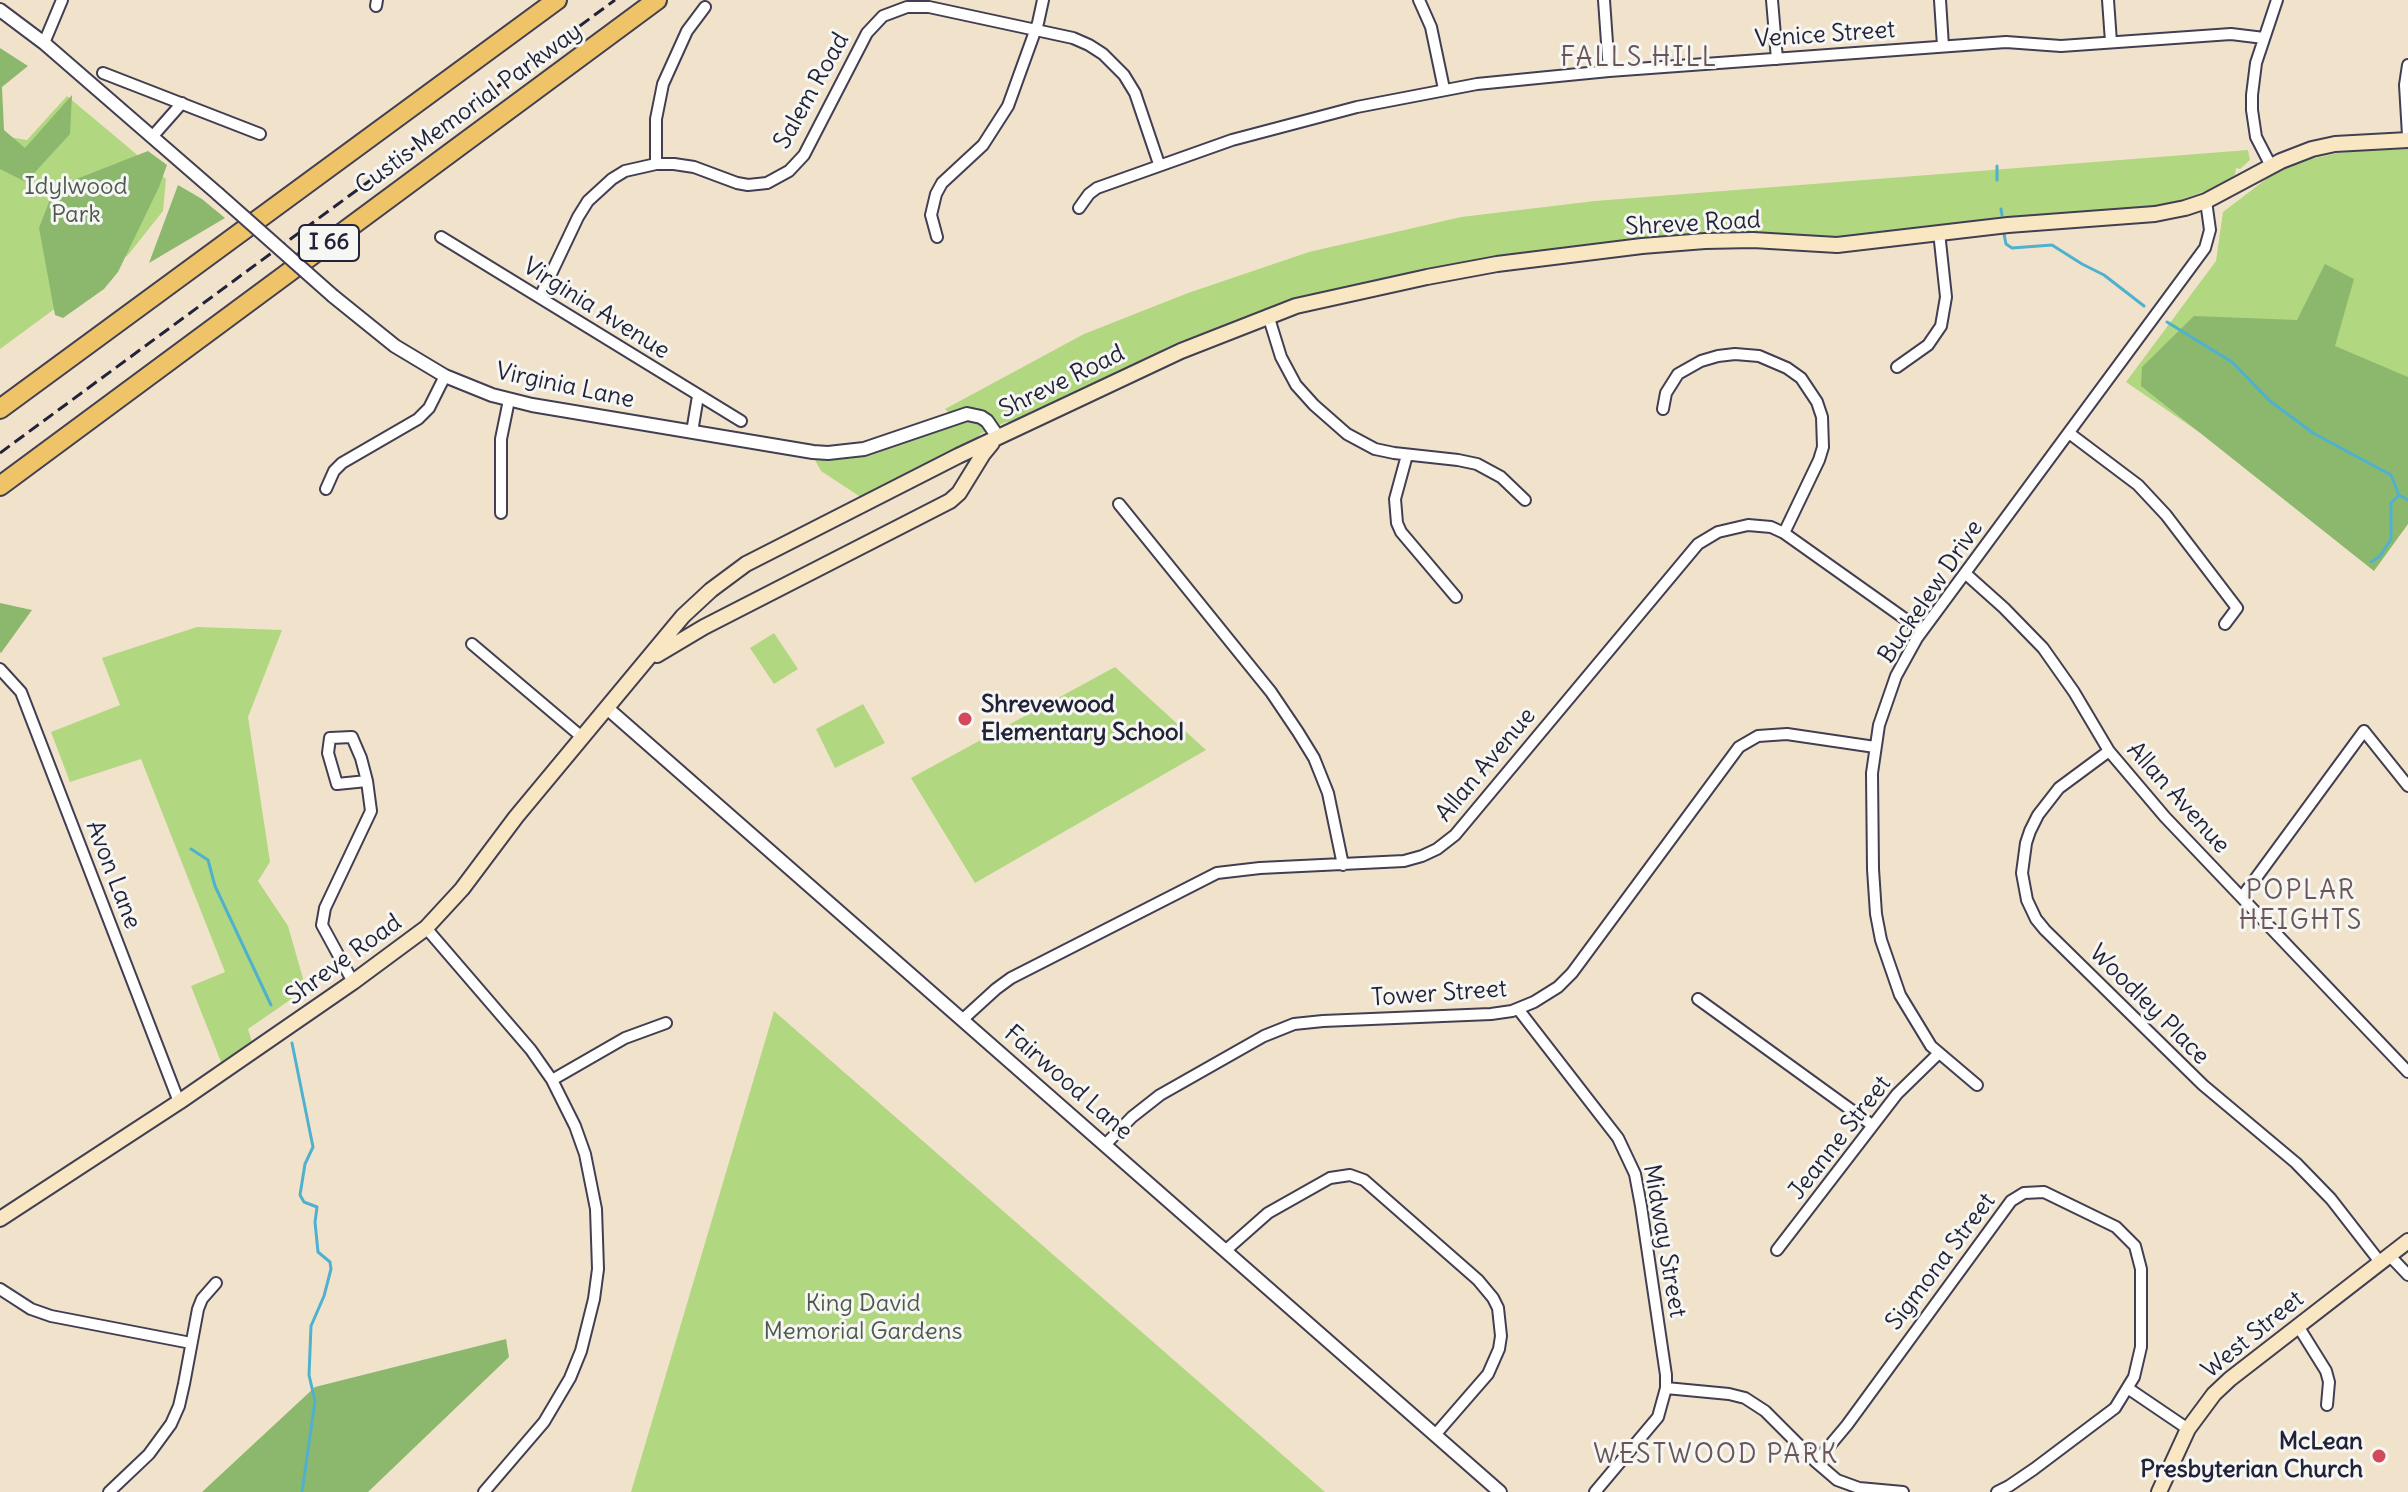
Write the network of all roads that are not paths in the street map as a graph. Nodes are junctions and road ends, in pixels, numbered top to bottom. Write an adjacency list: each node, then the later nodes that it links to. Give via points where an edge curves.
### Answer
1 (62, 0): 16 (street)
2 (557, 0): 37 (highway, Custis Memorial Parkway / I 66)
3 (657, 0): 53 (highway, Custis Memorial Parkway / I 66)
4 (1043, 0): 13 (street)
5 (1419, 0): 22 (street, via 1434,38)
6 (1604, 0): 20 (street)
7 (1772, 0): 18 (street)
8 (1940, 0): 17 (street)
9 (2108, 0): 15 (street)
10 (2277, 0): 14 (street)
11 (705, 7): 27 (street, via 687,31 663,84)
12 (0, 10): 16 (street, Virginia Lane)
13 (1035, 30): 27 (street, Salem Road, via 929,7 894,11 867,33 804,155 780,178 748,185 694,167); 28 (street, Salem Road, via 1081,42 1114,64 1135,93); 34 (street, via 997,127 936,194 931,215)
14 (2264, 38): 15 (street, Venice Street, via 2231,34); 29 (street, via 2252,110 2256,137)
15 (2111, 42): 17 (street, Venice Street)
16 (44, 43): 25 (street, Virginia Lane)
17 (1943, 46): 18 (street, Venice Street)
18 (1777, 59): 20 (street, Venice Street)
19 (2408, 65): 26 (street)
20 (1609, 71): 22 (street, Venice Street)
21 (103, 73): 23 (street)
22 (1444, 89): 28 (street, Venice Street, via 1296,121)
23 (182, 103): 24 (street); 25 (street)
24 (260, 134)
25 (152, 137): 39 (street, Virginia Lane, bridge, via 333,296 395,346)
26 (2408, 137): 29 (main road, Shreve Road, via 2335,144)
27 (656, 164): 35 (street, Salem Road, via 625,171 597,190 578,217)
28 (1159, 164): 31 (street, Venice Street, via 1097,188)
29 (2271, 166): 30 (main road, Shreve Road)
30 (2206, 201): 32 (main road, Shreve Road, via 2136,217); 48 (street, Buckelew Drive, via 2210,230 2205,248)
31 (1079, 208)
32 (1939, 232): 36 (main road, Shreve Road, via 1837,245 1705,241 1510,262); 38 (street, via 1946,297 1941,326 1928,345)
33 (441, 237): 35 (street, Virginia Avenue)
34 (937, 237)
35 (540, 297): 40 (street, Virginia Avenue)
36 (1268, 315): 49 (main road, Shreve Road); 50 (street, via 1281,357 1307,398 1361,442)
37 (119, 322): 41 (highway); 43 (highway, Custis Memorial Parkway / I 66); 45 (highway)
38 (1897, 367)
39 (445, 376): 42 (street, Virginia Lane); 54 (street, via 418,419 342,463)
40 (698, 396): 46 (street, Virginia Avenue); 47 (street)
41 (0, 399)
42 (509, 400): 47 (street, Virginia Lane); 57 (street, via 501,439)
43 (0, 409)
44 (1663, 409): 58 (street, via 1678,374 1718,356 1759,356 1801,378 1822,417 1823,447)
45 (0, 417)
46 (741, 421)
47 (692, 432): 49 (street, Virginia Lane, via 828,453 864,449 967,414 987,421)
48 (2069, 433): 59 (street, Buckelew Drive); 61 (street, via 2138,485 2166,515 2237,608)
49 (998, 437): 51 (main road, Shreve Road); 52 (main road, Shreve Road)
50 (1407, 455): 55 (street, via 1477,464); 60 (street, via 1395,499 1397,523)
51 (958, 456): 52 (main road, via 969,467); 64 (main road, Shreve Road, via 746,564 692,608)
52 (968, 478): 64 (main road, Shreve Road, via 950,501)
53 (0, 486)
54 (326, 489)
55 (1525, 500)
56 (1119, 504): 72 (street, via 1298,732 1323,778)
57 (501, 513)
58 (1784, 533): 62 (street, Allan Avenue); 72 (street, Allan Avenue, via 1764,526 1733,527 1698,544 1450,840 1413,860)
59 (1966, 574): 62 (street, Buckelew Drive); 69 (street, Allan Avenue, via 2043,648)
60 (1456, 597)
61 (2225, 624)
62 (1922, 631): 68 (street, Buckelew Drive, via 1891,687)
63 (472, 644): 67 (street)
64 (646, 662): 66 (main road, Shreve Road)
65 (0, 669): 84 (street, Avon Lane, via 21,692)
66 (607, 708): 67 (main road, Shreve Road); 78 (street, Fairwood Lane)
67 (583, 738): 74 (main road, Shreve Road)
68 (1875, 747): 77 (street, Tower Street, via 1787,734 1758,736 1739,747 1572,973 1548,995); 80 (street, Buckelew Drive, via 1873,869 1881,940 1900,995)
69 (2109, 751): 73 (street, Allan Avenue); 91 (street, Woodley Place, via 2059,788 2030,831 2022,873 2036,919 2203,1085 2296,1163)
70 (367, 781): 70 (street, via 352,737 330,738 328,753 337,784); 75 (street, via 371,811 322,925)
71 (2408, 786): 73 (street, via 2364,731)
72 (1343, 865): 78 (street, Allan Avenue, via 1232,870 1207,877 1011,978)
73 (2242, 897): 81 (street, Allan Avenue)
74 (426, 928): 75 (main road, Shreve Road); 82 (street)
75 (353, 982): 84 (main road, Shreve Road)
76 (1698, 999): 85 (street)
77 (1518, 1009): 86 (street, Tower Street, via 1285,1027 1160,1095); 97 (street, Midway Street, via 1628,1156 1641,1206)
78 (962, 1020): 86 (street, Fairwood Lane)
79 (666, 1023): 82 (street, via 625,1038)
80 (1938, 1054): 83 (street, Buckelew Drive); 85 (street, Jeanne Street)
81 (2408, 1072)
82 (552, 1080): 104 (street, via 575,1126 592,1182 598,1240 594,1299 581,1351 556,1403)
83 (1977, 1085)
84 (179, 1102): 87 (main road, Shreve Road)
85 (1872, 1125): 89 (street, Jeanne Street)
86 (1105, 1145): 90 (street, Fairwood Lane)
87 (0, 1219)
88 (2408, 1241): 91 (main road, West Street)
89 (1777, 1250)
90 (1225, 1251): 101 (street, Fairwood Lane); 101 (street, via 1268,1213 1341,1174 1364,1180 1444,1250 1493,1298 1501,1336 1488,1374)
91 (2385, 1259): 92 (street, Woodley Place); 95 (main road, West Street)
92 (2408, 1275)
93 (216, 1283): 96 (street, via 202,1299)
94 (0, 1289): 96 (street, via 51,1316)
95 (2298, 1326): 99 (street, via 2326,1371); 100 (main road, West Street, via 2230,1379)
96 (191, 1343): 103 (street, via 171,1424)
97 (1666, 1388): 102 (street, via 1745,1398); 106 (street, Midway Street, via 1658,1417)
98 (2129, 1389): 100 (street); 102 (street, Sigmona Street, via 2141,1347 2141,1269 2135,1246 2116,1227 2061,1200 2044,1192 2024,1193 2003,1210); 108 (street, via 2107,1416)
99 (2327, 1405)
100 (2188, 1429): 109 (main road, West Street)
101 (1435, 1435): 105 (street, Fairwood Lane)
102 (1816, 1462): 107 (street, via 1851,1486)
103 (109, 1492)
104 (484, 1492)
105 (1500, 1492)
106 (1595, 1492)
107 (1903, 1492)
108 (1997, 1492)
109 (2159, 1492)

